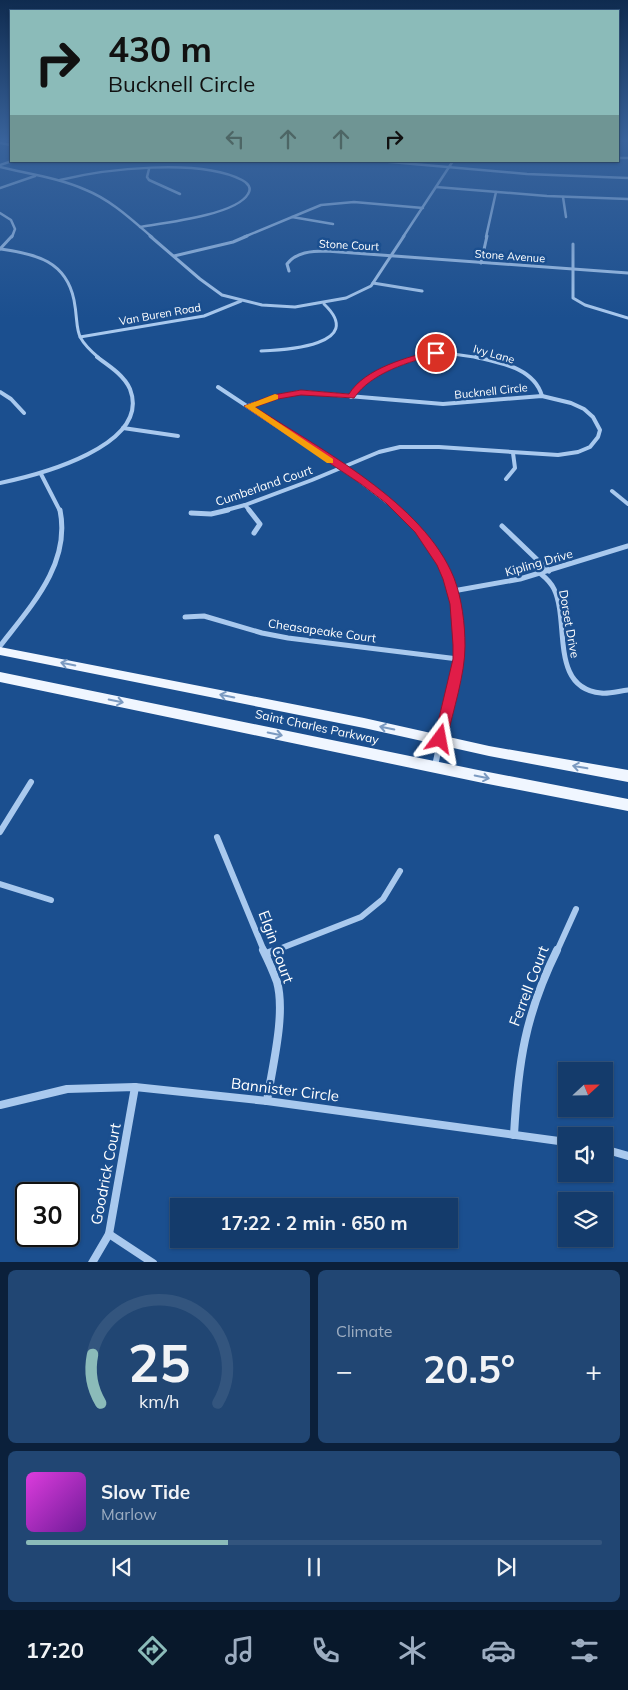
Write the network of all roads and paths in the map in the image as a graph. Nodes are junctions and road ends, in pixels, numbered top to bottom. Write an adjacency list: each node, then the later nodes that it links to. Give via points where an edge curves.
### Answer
1 (107, 200): 11 (street)
2 (246, 200): 11 (street, via 226,209 184,220)
3 (428, 200): 6 (street)
4 (494, 200): 16 (street)
5 (563, 200): 9 (street)
6 (423, 208): 8 (street, via 345,202 315,207); 15 (street)
7 (0, 213): 13 (street, via 11,220 15,229 11,240)
8 (292, 217): 10 (street); 14 (street, via 233,242)
9 (566, 217)
10 (333, 224)
11 (140, 227): 14 (street)
12 (572, 244): 17 (street)
13 (0, 249): 25 (street, via 37,256 60,270 74,298 74,322)
14 (174, 256): 22 (street, via 216,292)
15 (391, 256): 16 (street, Stone Avenue); 18 (street, Stone Court, via 313,252 290,260 287,264); 20 (street)
16 (481, 262): 17 (street, Stone Avenue)
17 (572, 269): 19 (street, Stone Avenue); 24 (street, via 573,298)
18 (289, 271)
19 (628, 273)
20 (373, 283): 21 (street); 23 (street, via 353,296)
21 (422, 291)
22 (241, 301): 23 (street, via 271,306); 25 (street, Van Buren Road, via 204,316)
23 (324, 304): 26 (street, via 337,322 336,330 329,337 305,346)
24 (628, 318)
25 (80, 337): 33 (street, via 130,388 134,406)
26 (260, 351)
27 (218, 387): 31 (street)
28 (0, 392): 32 (street)
29 (542, 396): 30 (street, Bucknell Circle, via 443,404); 30 (street, Ivy Lane, via 537,382 526,373 481,358 442,353 415,357 380,373 361,383); 35 (street, Bucknell Circle, via 571,403 590,413 599,426 596,442 569,454)
30 (351, 397): 31 (street, Bucknell Circle, via 301,392)
31 (248, 406): 36 (street)
32 (24, 413)
33 (123, 428): 34 (street); 37 (street, via 98,449)
34 (178, 436)
35 (513, 453): 36 (street, Bucknell Circle, via 411,446 379,452); 38 (street, via 515,468)
36 (342, 468): 42 (street, Cumberland Court); 49 (street, via 378,492 409,519 431,546)
37 (41, 474): 39 (street); 51 (street, via 60,511 62,544 47,582)
38 (506, 479)
39 (0, 483)
40 (612, 491): 41 (street)
41 (628, 504)
42 (245, 505): 43 (street, Cumberland Court, via 211,514); 45 (street, via 260,524)
43 (190, 513)
44 (502, 526): 47 (street)
45 (254, 533)
46 (628, 546): 47 (street, Kipling Drive)
47 (549, 571): 48 (street, Kipling Drive)
48 (541, 574): 49 (street, Kipling Drive); 55 (street, Dorset Drive, via 556,593 565,661 572,679 592,692)
49 (453, 591): 53 (street, via 458,618)
50 (184, 617): 53 (street, Cheasapeake Court, via 204,616 288,638)
51 (0, 646)
52 (0, 651): 56 (main road, Saint Charles Parkway, one-way to 52)
53 (458, 659): 56 (street)
54 (0, 677): 57 (main road, Saint Charles Parkway, one-way to 57)
55 (628, 690)
56 (440, 739): 57 (street); 58 (main road, Saint Charles Parkway, one-way to 56)
57 (435, 766): 60 (main road, Saint Charles Parkway, one-way to 60)
58 (628, 776)
59 (31, 782): 61 (street)
60 (628, 805)
61 (0, 832)
62 (218, 837): 67 (street, Elgin Court)
63 (400, 871): 67 (street, via 383,899 361,917)
64 (0, 884): 65 (street)
65 (51, 900)
66 (576, 909): 71 (street, Ferrell Court, via 536,997 524,1035 516,1089)
67 (266, 954): 69 (street, Elgin Court, via 277,983 279,1006)
68 (135, 1087): 69 (street, Bannister Circle); 70 (street, Bannister Circle, via 67,1089); 75 (street, Goodrick Court)
69 (267, 1101): 71 (street, Bannister Circle)
70 (0, 1105)
71 (514, 1135): 72 (street, Bannister Circle)
72 (558, 1141)
73 (613, 1152): 74 (street)
74 (628, 1156)
75 (109, 1234): 76 (street, Goodrick Court); 77 (street)
76 (92, 1262)
77 (152, 1262)

